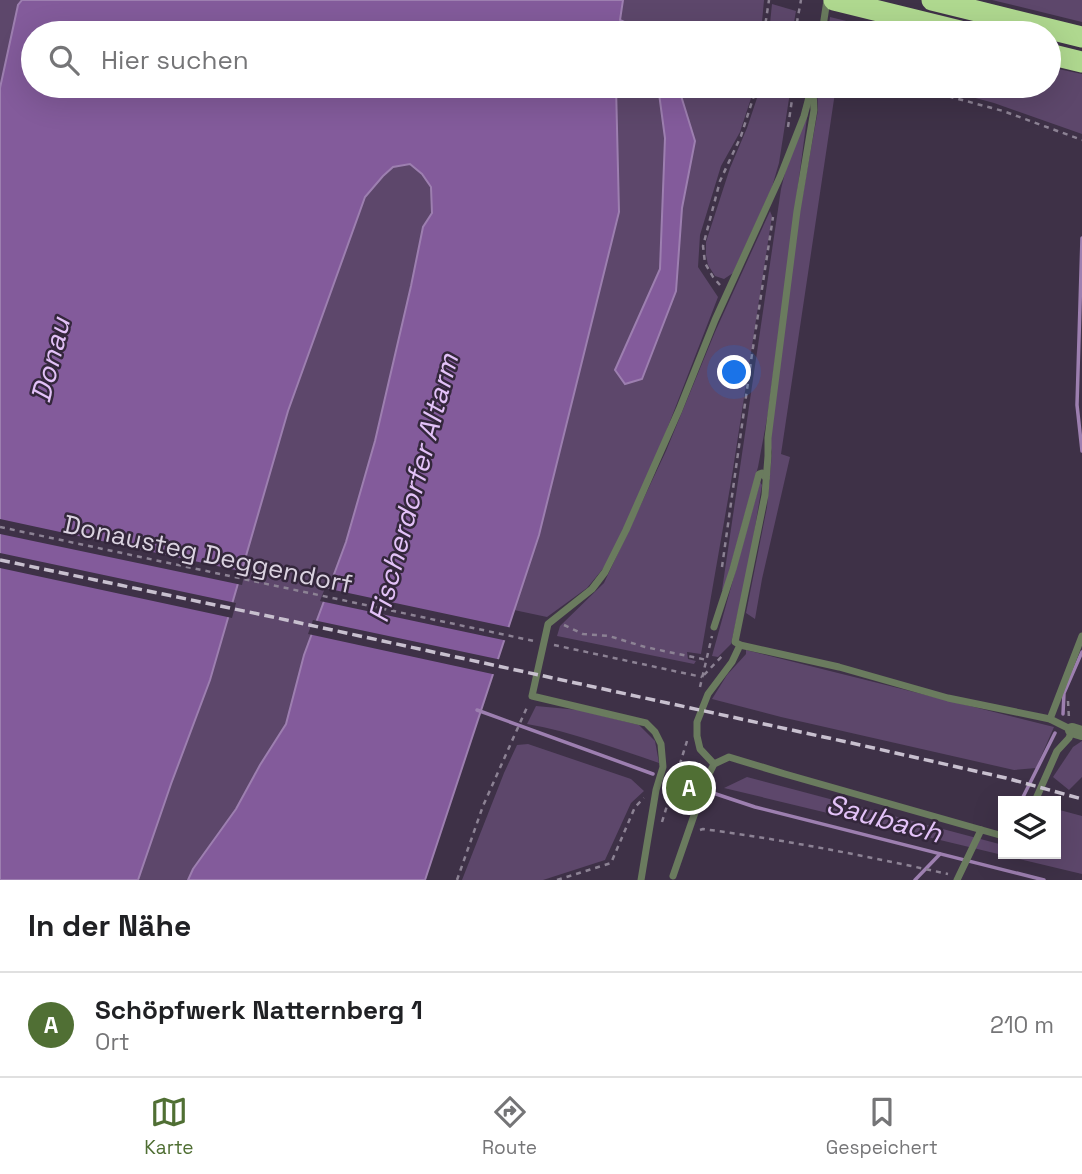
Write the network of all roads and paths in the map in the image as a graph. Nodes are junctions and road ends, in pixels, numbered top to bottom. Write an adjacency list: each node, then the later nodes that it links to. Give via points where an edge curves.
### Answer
1 (769, 0): 6 (path)
2 (802, 0): 7 (path)
3 (827, 0): 8 (lane)
4 (834, 0): 9 (highway)
5 (932, 0): 10 (highway)
6 (766, 21)
7 (798, 21)
8 (824, 21)
9 (918, 21)
10 (1017, 21)
11 (1061, 32): 12 (highway)
12 (1082, 37)
13 (1061, 57): 14 (highway)
14 (1082, 62)
15 (753, 98): 21 (path, via 720,181 703,246 705,263)
16 (809, 98): 21 (lane, via 780,177)
17 (813, 98): 22 (lane)
18 (955, 98): 19 (path)
19 (1082, 140)
20 (773, 218): 24 (path)
21 (727, 293): 25 (lane, via 605,572 592,589)
22 (766, 478): 26 (lane, via 759,474); 30 (lane, via 735,642)
23 (0, 527): 28 (path, Donausteg Deggendorf)
24 (721, 574)
25 (557, 617): 32 (path, via 583,634); 35 (lane, via 548,624)
26 (714, 627): 32 (path)
27 (1082, 636): 37 (lane)
28 (538, 642)
29 (552, 645): 33 (path)
30 (740, 645): 37 (lane); 40 (lane, via 708,694 697,722 700,749)
31 (719, 659): 33 (path)
32 (707, 660): 33 (path)
33 (702, 677): 34 (path)
34 (699, 688)
35 (533, 696): 43 (lane, via 646,723 661,744 663,767); 51 (path, via 483,806)
36 (1068, 701): 38 (path, via 1069,719)
37 (1050, 719): 38 (lane)
38 (1077, 732): 44 (lane, via 1058,751)
39 (689, 733): 41 (path)
40 (714, 764): 42 (lane); 46 (lane, via 729,757)
41 (679, 768): 42 (path); 45 (path)
42 (704, 776): 47 (lane)
43 (656, 793): 52 (path, via 635,807 611,863); 53 (lane)
44 (1037, 796)
45 (661, 823)
46 (981, 830): 48 (lane); 50 (lane)
47 (687, 835): 49 (lane); 50 (path, via 703,829 728,832 848,852)
48 (998, 835)
49 (673, 876)
50 (958, 878)
51 (457, 880)
52 (557, 880)
53 (641, 880)

